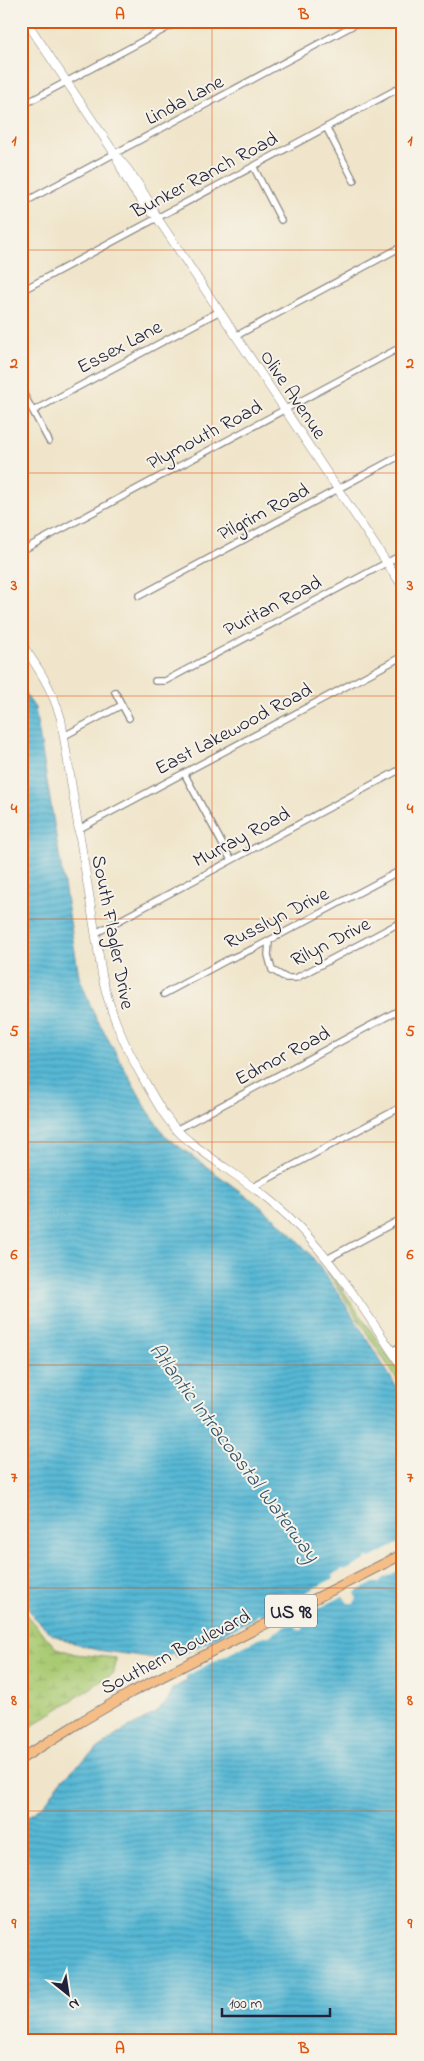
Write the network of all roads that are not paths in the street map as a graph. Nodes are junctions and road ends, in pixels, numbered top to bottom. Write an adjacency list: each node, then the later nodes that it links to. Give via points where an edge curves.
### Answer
1 (26, 21): 4 (street, Olive Avenue)
2 (180, 21): 4 (street)
3 (361, 21): 9 (street, Linda Lane)
4 (66, 82): 7 (street); 9 (street, Olive Avenue)
5 (400, 87): 6 (street); 8 (street, Bunker Ranch Road)
6 (403, 97)
7 (21, 106)
8 (326, 127): 10 (street, Bunker Ranch Road); 11 (street)
9 (115, 154): 12 (street, Linda Lane); 13 (street, Olive Avenue, via 148,197)
10 (254, 166): 13 (street, Bunker Ranch Road); 14 (street)
11 (354, 181)
12 (21, 204)
13 (158, 219): 16 (street, Bunker Ranch Road); 17 (street, Olive Avenue)
14 (281, 220)
15 (403, 246): 18 (street)
16 (21, 291)
17 (220, 311): 18 (street, Olive Avenue); 22 (street, Essex Lane)
18 (236, 336): 21 (street, Olive Avenue)
19 (403, 346): 21 (street, Plymouth Road)
20 (21, 389): 22 (street)
21 (285, 409): 25 (street, Olive Avenue); 26 (street, Plymouth Road)
22 (33, 410): 23 (street)
23 (49, 441)
24 (403, 454): 25 (street, Pilgrim Road)
25 (338, 489): 28 (street, Olive Avenue); 30 (street, Pilgrim Road)
26 (21, 551)
27 (403, 554): 28 (street, Puritan Road)
28 (387, 562): 29 (street, Olive Avenue); 33 (street, Puritan Road, via 164,681)
29 (403, 588)
30 (139, 596)
31 (21, 643): 37 (street, South Flagler Drive, via 54,697)
32 (403, 656): 39 (street, East Lakewood Road)
33 (155, 682)
34 (115, 692): 35 (street)
35 (122, 705): 36 (street); 37 (street)
36 (129, 718)
37 (64, 736): 40 (street, South Flagler Drive)
38 (403, 768): 41 (street, Murray Road)
39 (184, 773): 40 (street, East Lakewood Road); 41 (street)
40 (79, 829): 44 (street, South Flagler Drive)
41 (231, 860): 44 (street, Murray Road)
42 (403, 869): 45 (street, Russlyn Drive)
43 (403, 922): 45 (street, Rilyn Drive, via 296,978 286,978 272,970)
44 (96, 933): 49 (street, South Flagler Drive, via 106,995 119,1034 159,1107)
45 (269, 941): 46 (street, Russlyn Drive)
46 (164, 994)
47 (403, 1008): 49 (street, Edmor Road)
48 (403, 1106): 50 (street)
49 (176, 1130): 50 (street, South Flagler Drive)
50 (254, 1187): 52 (street, South Flagler Drive, via 296,1224)
51 (403, 1218): 52 (street)
52 (327, 1259): 54 (street, South Flagler Drive)
53 (403, 1345): 54 (street)
54 (392, 1351): 55 (street, South Flagler Drive)
55 (403, 1368)
56 (403, 1554): 57 (main road, Southern Boulevard / US 98, via 99,1711)
57 (21, 1759)

